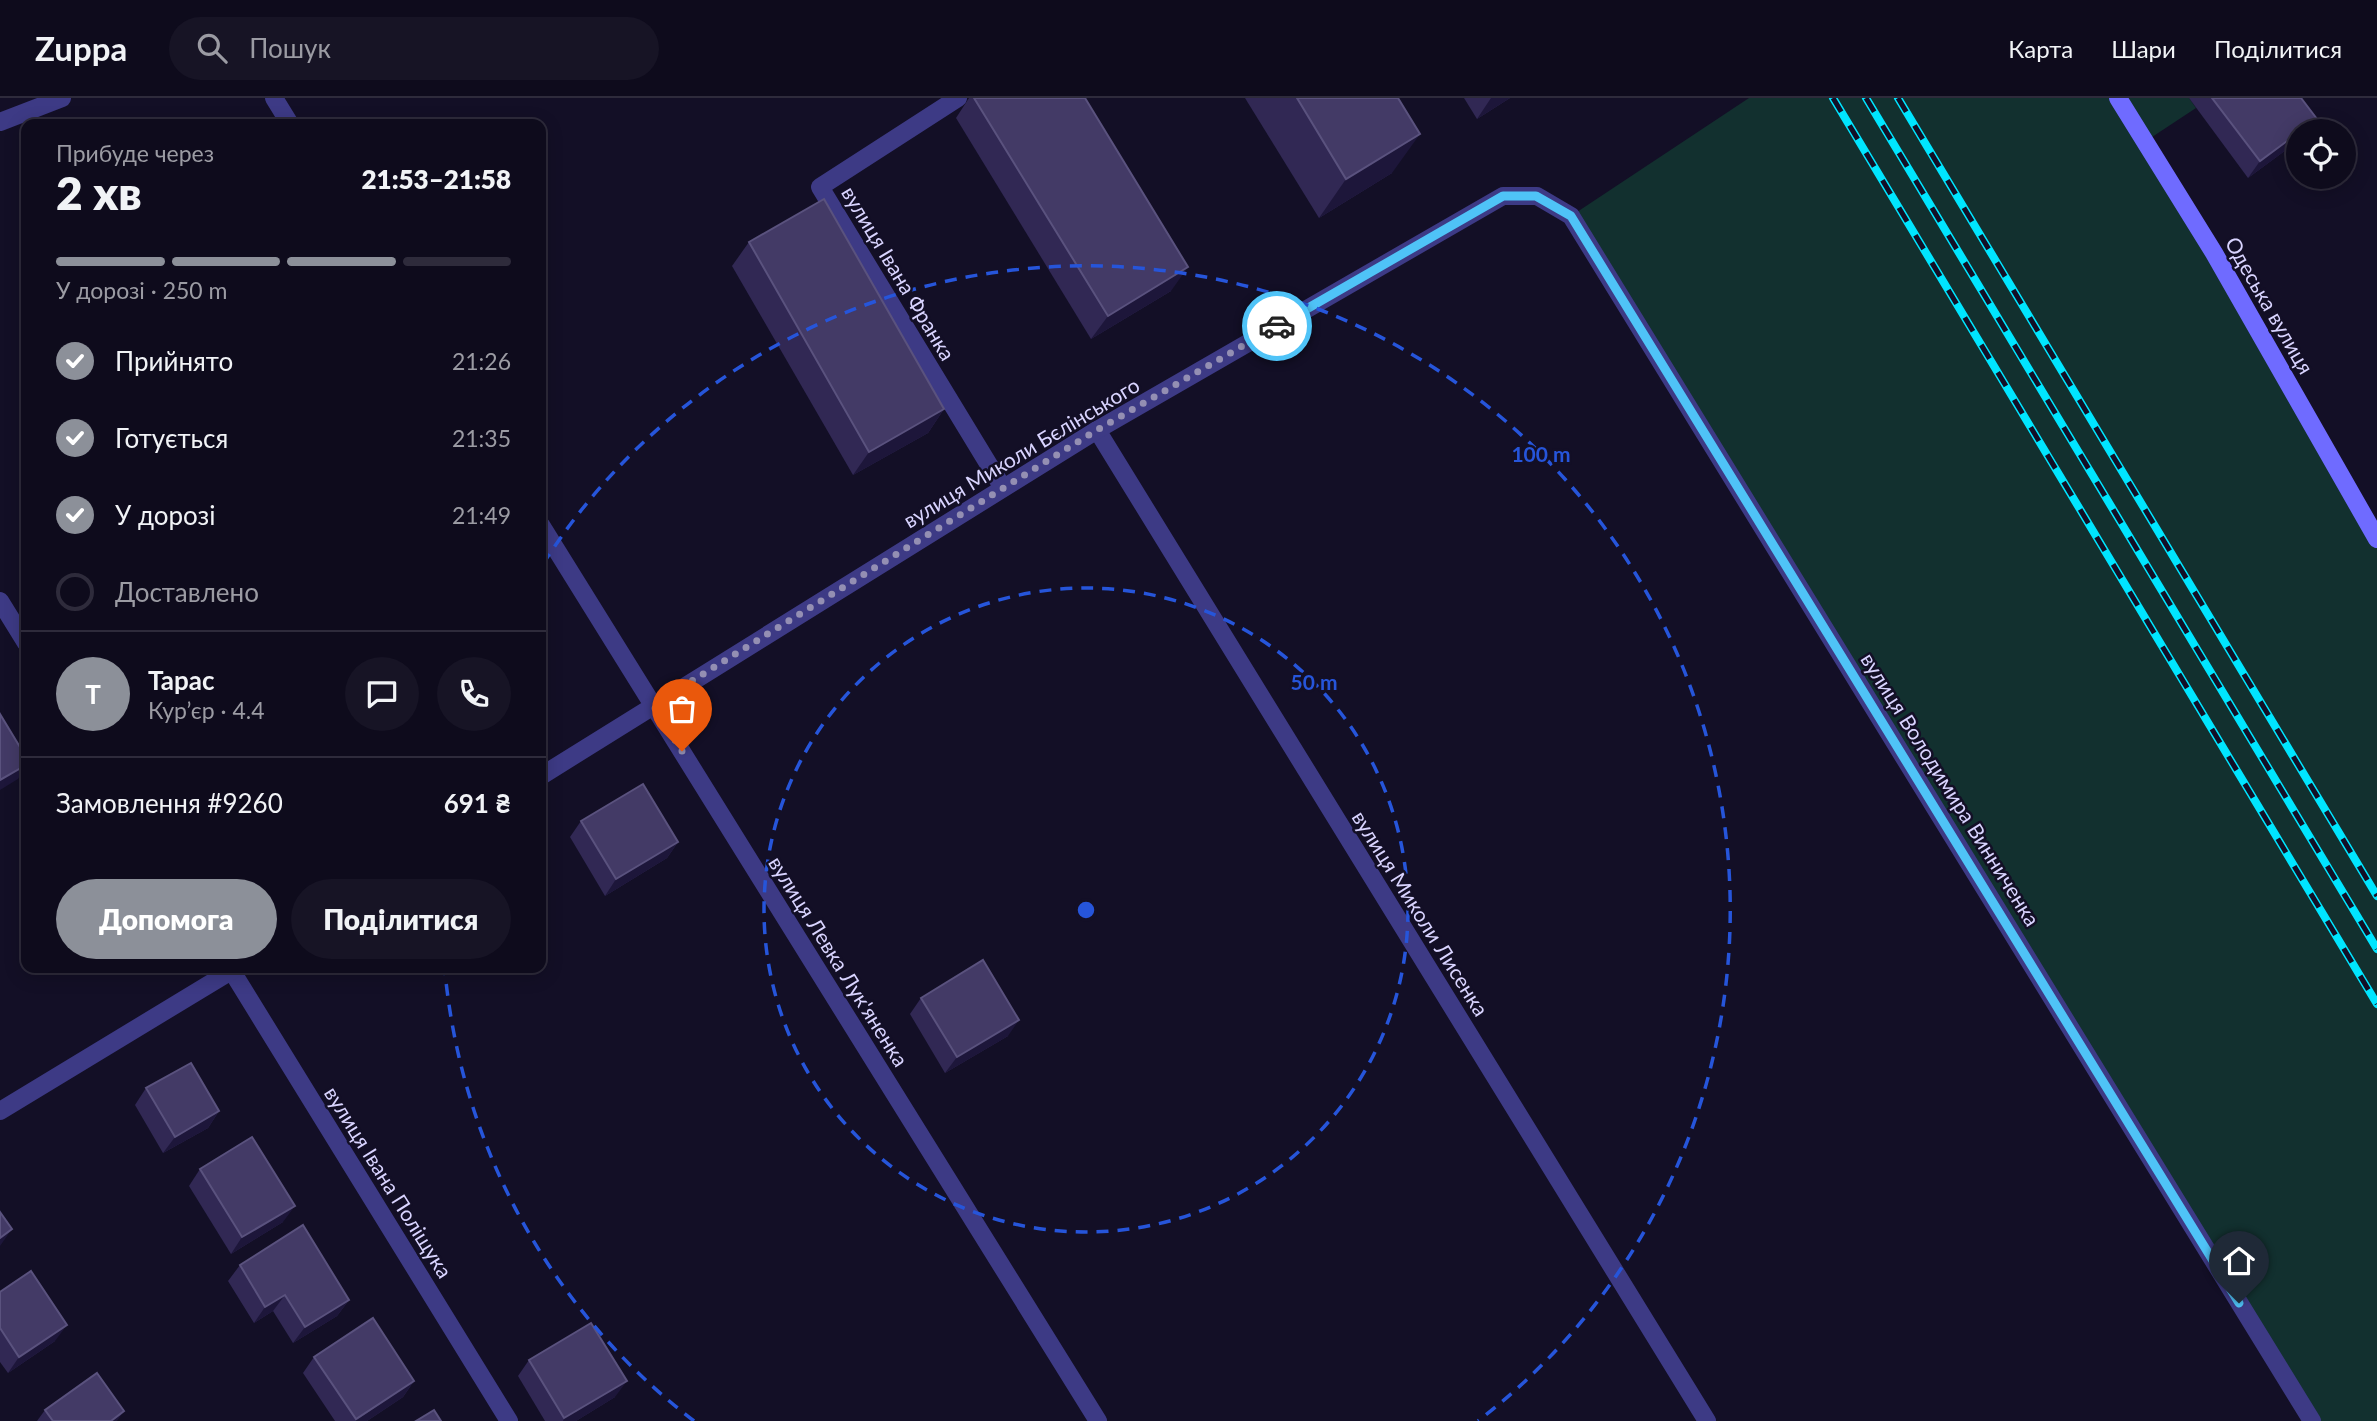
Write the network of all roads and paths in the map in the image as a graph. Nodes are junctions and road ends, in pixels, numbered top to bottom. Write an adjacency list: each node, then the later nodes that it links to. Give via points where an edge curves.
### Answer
1 (62, 98): 6 (street)
2 (274, 98): 5 (street)
3 (958, 98): 9 (street, вулиця Івана Франка, via 820,187)
4 (2118, 98): 11 (main road, Одеська вулиця, via 2221,264)
5 (287, 119)
6 (0, 122)
7 (1536, 196): 8 (street, вулиця Миколи Бєлінського, via 1503,196); 22 (street, вулиця Володимира Винниченка, via 1571,216)
8 (1097, 430): 9 (street, вулиця Миколи Бєлінського); 21 (street, вулиця Миколи Лисенка)
9 (1003, 488): 14 (street, вулиця Миколи Бєлінського)
10 (546, 533): 14 (street, вулиця Левка Лук'яненка)
11 (2377, 539)
12 (0, 601): 13 (street)
13 (21, 635)
14 (653, 705): 15 (street, вулиця Миколи Бєлінського); 20 (street, вулиця Левка Лук'яненка)
15 (546, 773)
16 (226, 973): 18 (street)
17 (235, 973): 19 (street, вулиця Івана Поліщука)
18 (0, 1111)
19 (509, 1421)
20 (1098, 1421)
21 (1707, 1421)
22 (2312, 1421)

